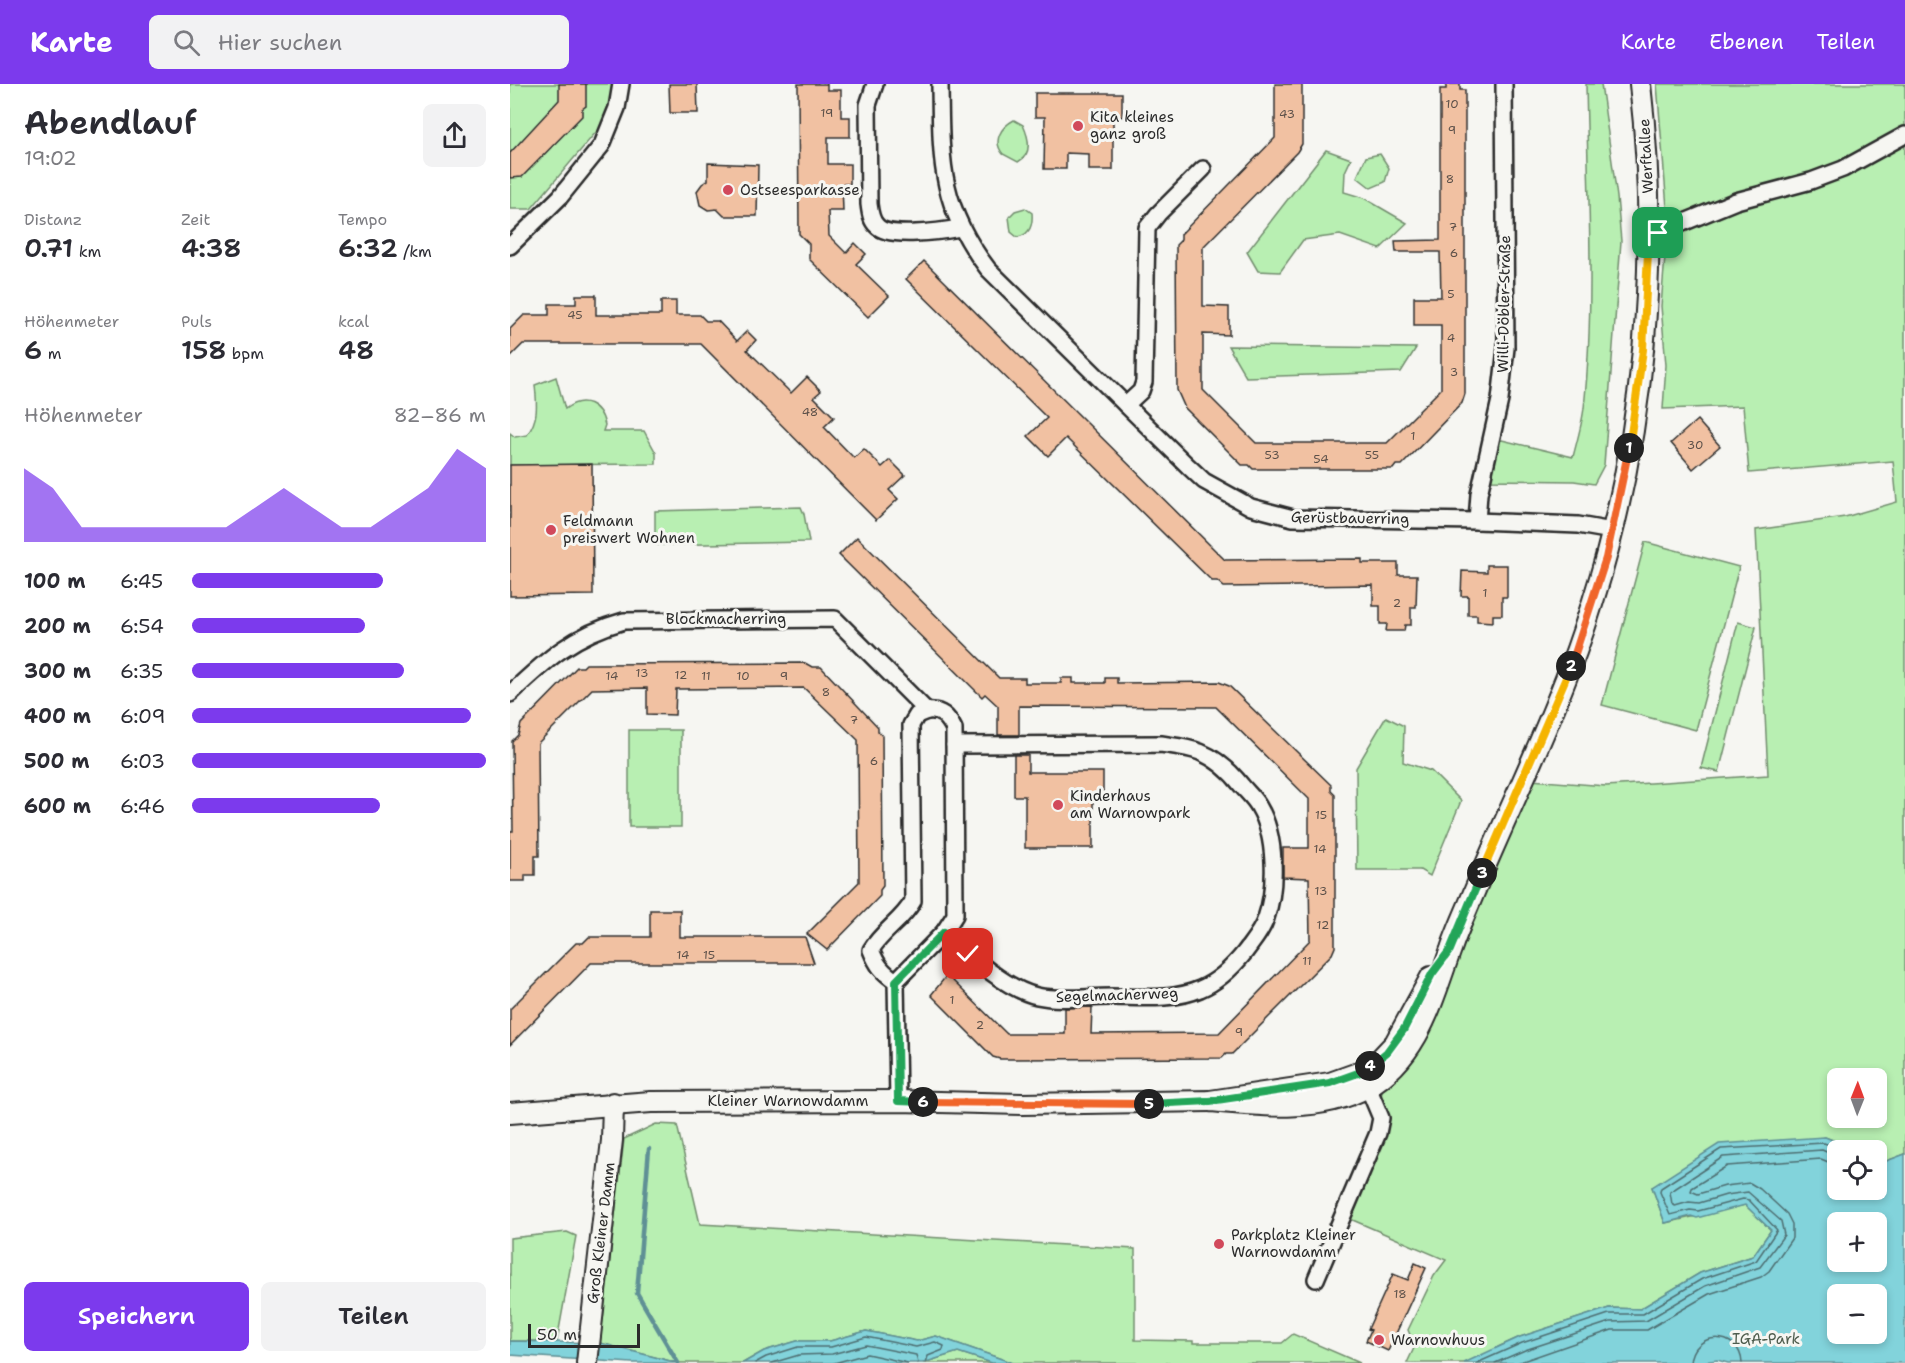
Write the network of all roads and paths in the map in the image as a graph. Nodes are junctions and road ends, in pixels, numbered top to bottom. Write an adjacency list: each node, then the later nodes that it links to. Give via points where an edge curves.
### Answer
1 (621, 84): 10 (street, via 617,108 602,145 560,197)
2 (875, 84): 8 (street, via 868,105 869,204 877,228 889,232 936,232)
3 (940, 84): 8 (street, Gerüstbauerring, via 946,188)
4 (1504, 84): 12 (street, Willi-Döbler-Straße, via 1506,348)
5 (1641, 84): 9 (street, Werftallee)
6 (1905, 135): 9 (street, via 1843,169 1736,201 1658,233)
7 (1203, 169): 11 (street, via 1147,228 1144,382 1141,391)
8 (960, 228): 11 (street, Gerüstbauerring, via 988,269)
9 (1649, 233): 13 (street, Werftallee, via 1639,383)
10 (510, 246)
11 (1126, 405): 12 (street, Gerüstbauerring, via 1204,481 1251,507 1278,516)
12 (1477, 521): 13 (street, Gerüstbauerring, via 1578,525)
13 (1612, 531): 19 (street, Werftallee, via 1593,602 1560,693 1450,950 1432,974 1395,1043)
14 (510, 694): 15 (street, Blockmacherring, via 555,653 605,626 624,621 835,619)
15 (927, 711): 16 (street, Blockmacherring, via 942,713 949,719 954,729); 18 (street, via 917,715 911,725 912,901 871,950 883,973)
16 (954, 745): 17 (street, Blockmacherring, via 955,915); 17 (street, Segelmacherweg, via 1161,744 1203,753 1231,772 1259,806 1272,846 1272,889 1260,932 1223,975 1200,989 1154,997 1037,996 1016,988)
17 (944, 932): 18 (street, Blockmacherring)
18 (896, 981): 20 (street)
19 (1363, 1080): 20 (street, Kleiner Warnowdamm, via 1210,1101); 23 (street, via 1382,1118)
20 (898, 1101): 21 (street, Kleiner Warnowdamm)
21 (613, 1103): 22 (street, Kleiner Warnowdamm); 24 (street, Groß Kleiner Damm)
22 (510, 1113)
23 (1316, 1279)
24 (587, 1363)

